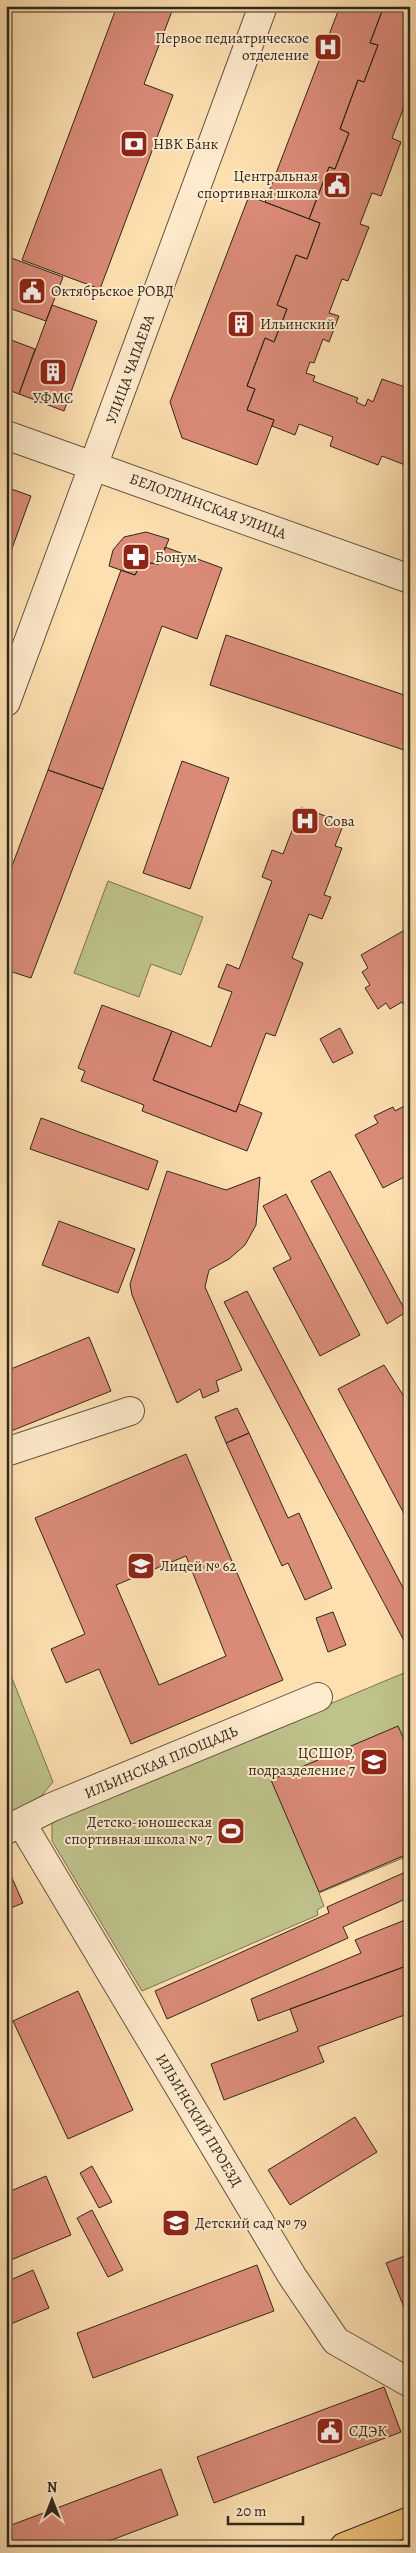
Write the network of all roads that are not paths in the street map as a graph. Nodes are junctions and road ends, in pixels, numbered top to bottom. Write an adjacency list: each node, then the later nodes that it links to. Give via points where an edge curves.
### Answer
1 (263, 6): 3 (street, УЛИЦА ЧАПАЕВА)
2 (6, 435): 3 (street, БЕЛОГЛИНСКАЯ УЛИЦА)
3 (95, 465): 4 (street, БЕЛОГЛИНСКАЯ УЛИЦА); 5 (street, УЛИЦА ЧАПАЕВА)
4 (410, 579)
5 (6, 702)
6 (130, 1411): 7 (street)
7 (6, 1452)
8 (318, 1697): 9 (street, ИЛЬИНСКАЯ ПЛОЩАДЬ, via 52,1808)
9 (14, 1827): 10 (street, ИЛЬИНСКИЙ ПРОЕЗД, via 292,2276 336,2341)
10 (410, 2383)
11 (410, 2520): 12 (main road)
12 (344, 2547)

